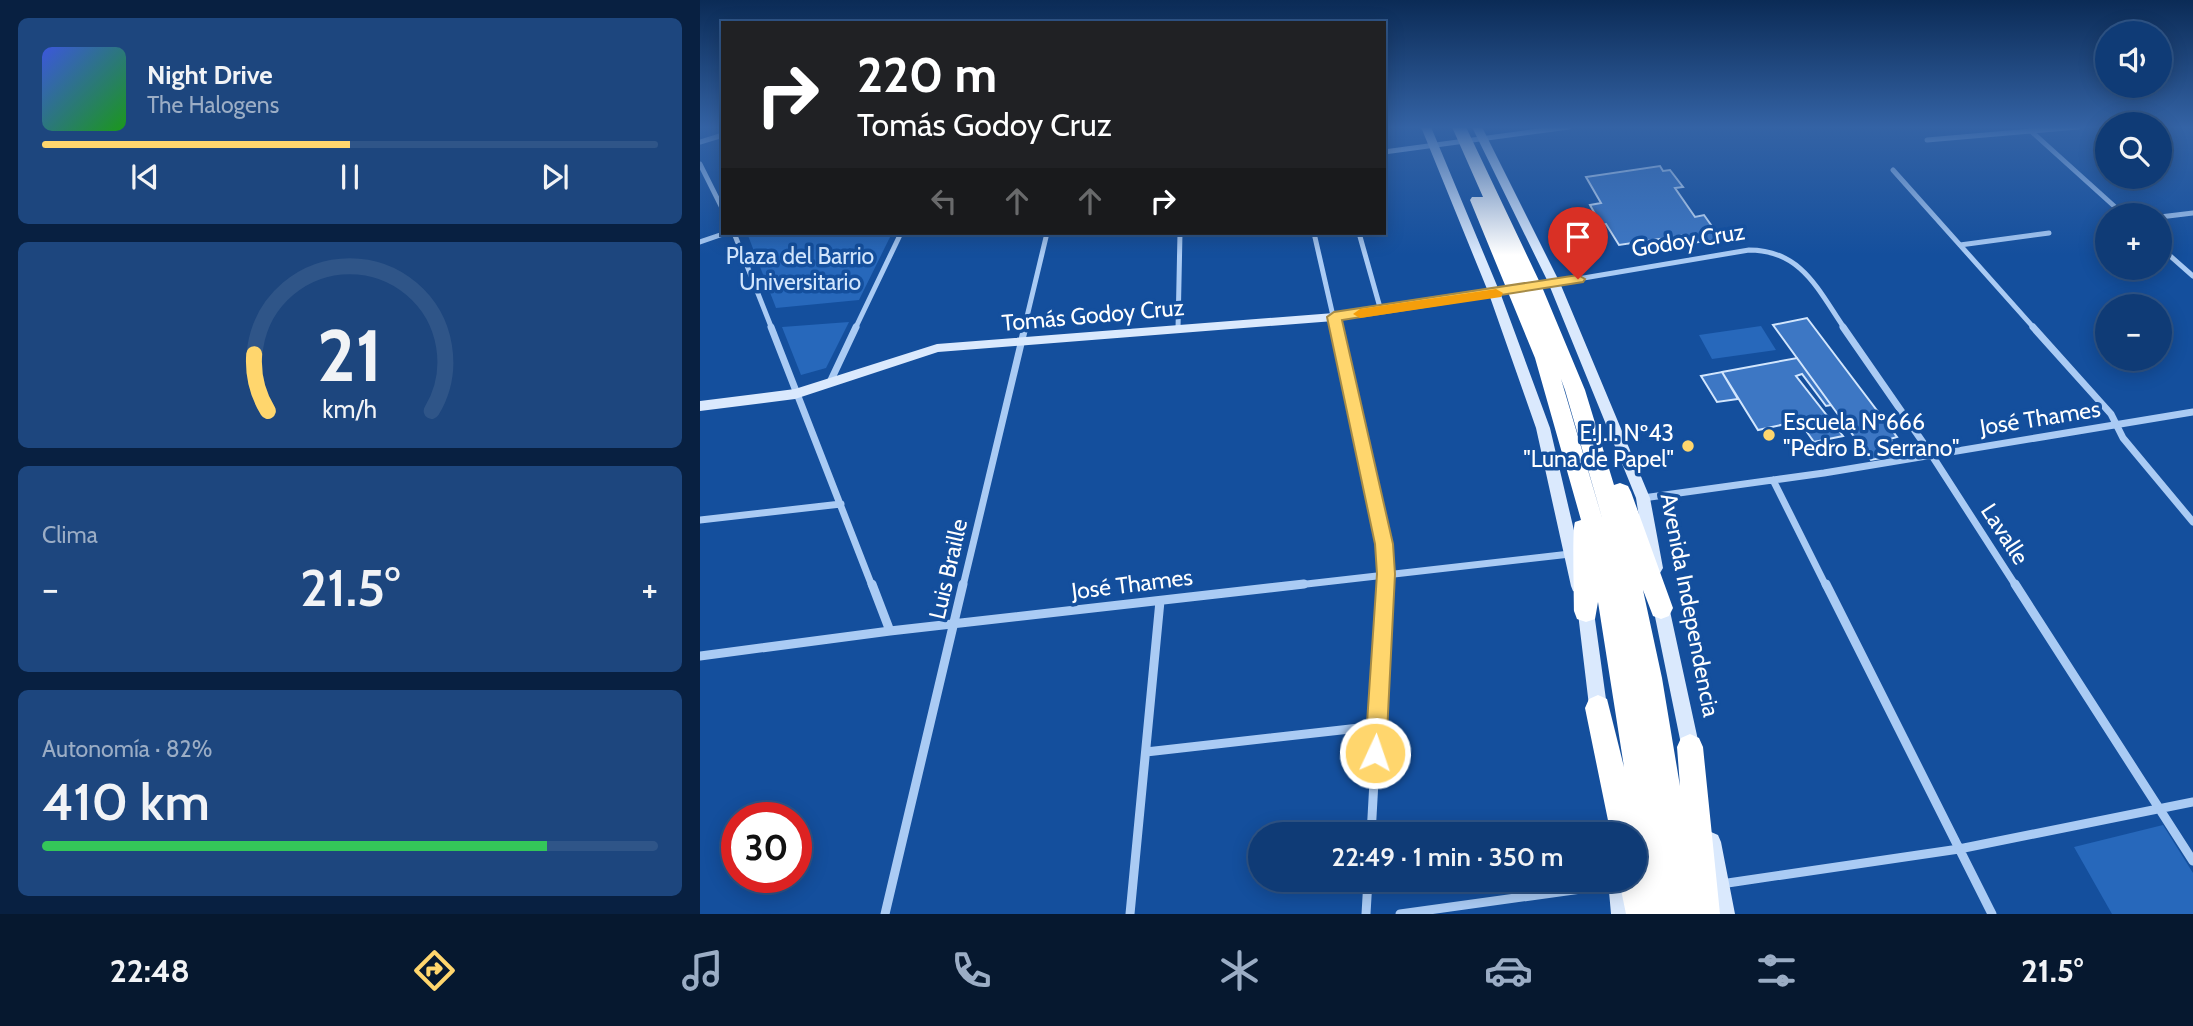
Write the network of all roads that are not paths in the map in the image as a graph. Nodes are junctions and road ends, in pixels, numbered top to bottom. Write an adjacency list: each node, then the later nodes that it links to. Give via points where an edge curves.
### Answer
1 (703, 170): 8 (street)
2 (1443, 170): 26 (main road)
3 (1477, 170): 25 (highway)
4 (1485, 170): 24 (main road, Avenida Independencia)
5 (1893, 170): 20 (street)
6 (2074, 170): 7 (street)
7 (2111, 203)
8 (721, 206)
9 (2193, 213): 10 (street)
10 (2172, 216)
11 (2049, 233): 20 (street)
12 (721, 235): 19 (street)
13 (735, 235): 33 (street)
14 (900, 235): 31 (street)
15 (1047, 235): 30 (street, Luis Braille)
16 (1180, 235): 29 (street)
17 (1314, 235): 28 (street)
18 (1360, 235): 27 (street)
19 (700, 242)
20 (1959, 245): 36 (street)
21 (1764, 250): 24 (street, Godoy Cruz); 38 (street, Lavalle, via 1792,259 1804,270)
22 (2172, 258): 23 (street)
23 (2193, 276)
24 (1554, 283): 25 (main road, Godoy Cruz); 40 (main road, Avenida Independencia)
25 (1524, 288): 26 (main road, Godoy Cruz); 32 (highway); 37 (highway)
26 (1495, 294): 27 (main road, Tomás Godoy Cruz); 44 (main road, via 1543,428)
27 (1381, 311): 28 (main road, Tomás Godoy Cruz)
28 (1334, 317): 29 (main road, Tomás Godoy Cruz); 45 (street, via 1384,544)
29 (1178, 329): 30 (main road, Tomás Godoy Cruz)
30 (1021, 342): 31 (main road, Tomás Godoy Cruz, via 937,348); 49 (street, Luis Braille)
31 (831, 380): 33 (main road, Tomás Godoy Cruz)
32 (1575, 390): 47 (highway, via 1616,480); 75 (highway, via 1625,559 1649,678)
33 (795, 394): 34 (main road, Tomás Godoy Cruz); 41 (street)
34 (700, 406)
35 (2193, 412): 36 (street, José Thames)
36 (2116, 425): 38 (street, José Thames); 43 (street)
37 (1571, 444): 48 (highway, via 1587,550); 74 (highway, via 1600,548 1627,693)
38 (1931, 454): 39 (street, José Thames); 57 (street, Lavalle)
39 (1773, 480): 40 (street, José Thames); 61 (street)
40 (1643, 498): 47 (main road, Avenida Independencia)
41 (841, 503): 42 (street); 50 (street)
42 (700, 520)
43 (2193, 522)
44 (1570, 554): 45 (street, José Thames); 48 (main road)
45 (1386, 574): 46 (street, José Thames); 53 (street)
46 (1160, 601): 49 (street, José Thames); 55 (street)
47 (1661, 608): 54 (main road, Avenida Independencia)
48 (1586, 611): 52 (main road)
49 (955, 624): 50 (street, José Thames); 68 (street, Luis Braille)
50 (890, 631): 51 (street, José Thames)
51 (700, 656)
52 (1598, 708): 59 (main road); 60 (highway)
53 (1377, 726): 55 (street); 58 (street)
54 (1690, 747): 63 (main road, Avenida Independencia); 76 (highway)
55 (1146, 752): 69 (street)
56 (2193, 802): 57 (street)
57 (2159, 808): 61 (street); 62 (street, Lavalle)
58 (1372, 822)
59 (1611, 822)
60 (1622, 822)
61 (1959, 849): 63 (street); 78 (street)
62 (2193, 861)
63 (1720, 884): 77 (main road, Avenida Independencia)
64 (1367, 892): 70 (street)
65 (1549, 892): 71 (street)
66 (1622, 892): 72 (main road)
67 (1629, 892): 73 (highway)
68 (885, 914)
69 (1130, 914)
70 (1366, 914)
71 (1400, 914)
72 (1621, 914)
73 (1641, 914)
74 (1658, 914)
75 (1686, 914)
76 (1705, 914)
77 (1725, 914)
78 (1992, 914)

